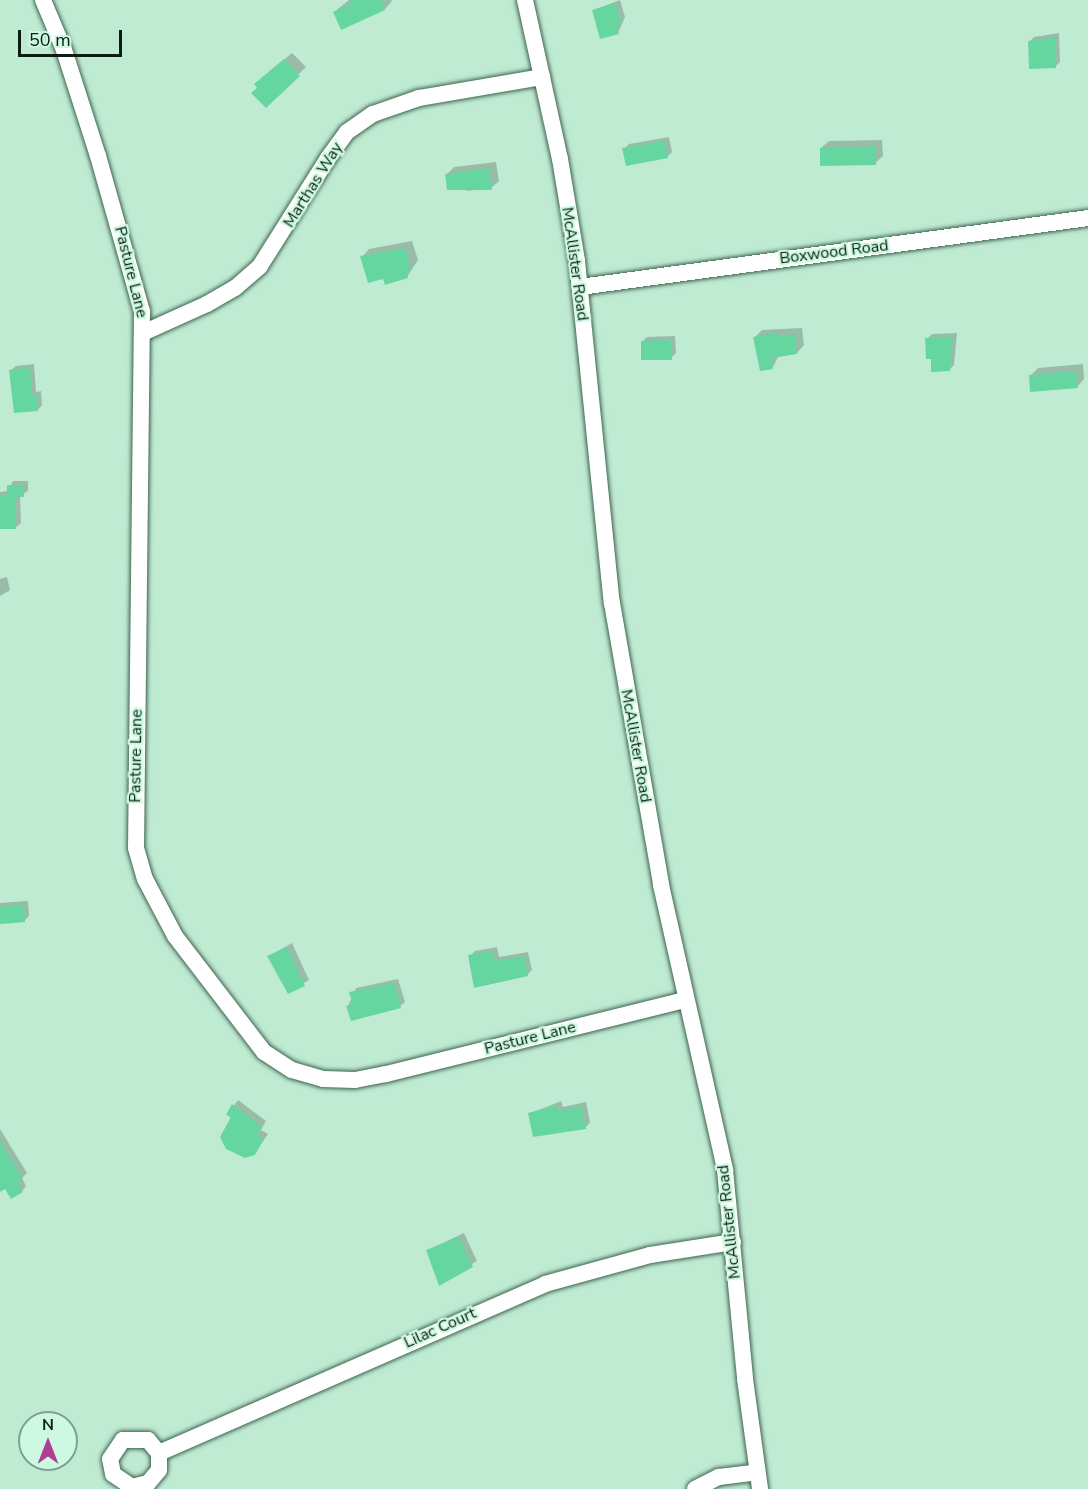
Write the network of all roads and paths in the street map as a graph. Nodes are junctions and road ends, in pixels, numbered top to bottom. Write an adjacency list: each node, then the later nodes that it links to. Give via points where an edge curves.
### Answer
1 (43, 0): 6 (street, Pasture Lane, via 64,50 132,264)
2 (525, 0): 3 (street, McAllister Road)
3 (542, 77): 5 (street, McAllister Road, via 560,159); 6 (street, Marthas Way, via 419,98 373,114 347,132 260,267 216,298)
4 (1088, 218): 5 (street, Boxwood Road)
5 (580, 287): 7 (street, McAllister Road, via 612,603 661,885)
6 (144, 332): 7 (street, Pasture Lane, via 136,848 158,909 242,1028 264,1052 292,1070 323,1078 355,1080)
7 (686, 1000): 8 (street, McAllister Road, via 725,1170)
8 (733, 1242): 9 (street, Lilac Court, via 650,1255 545,1284); 10 (street, McAllister Road)
9 (159, 1453)
10 (759, 1481): 11 (street, via 719,1477)
11 (695, 1489)

